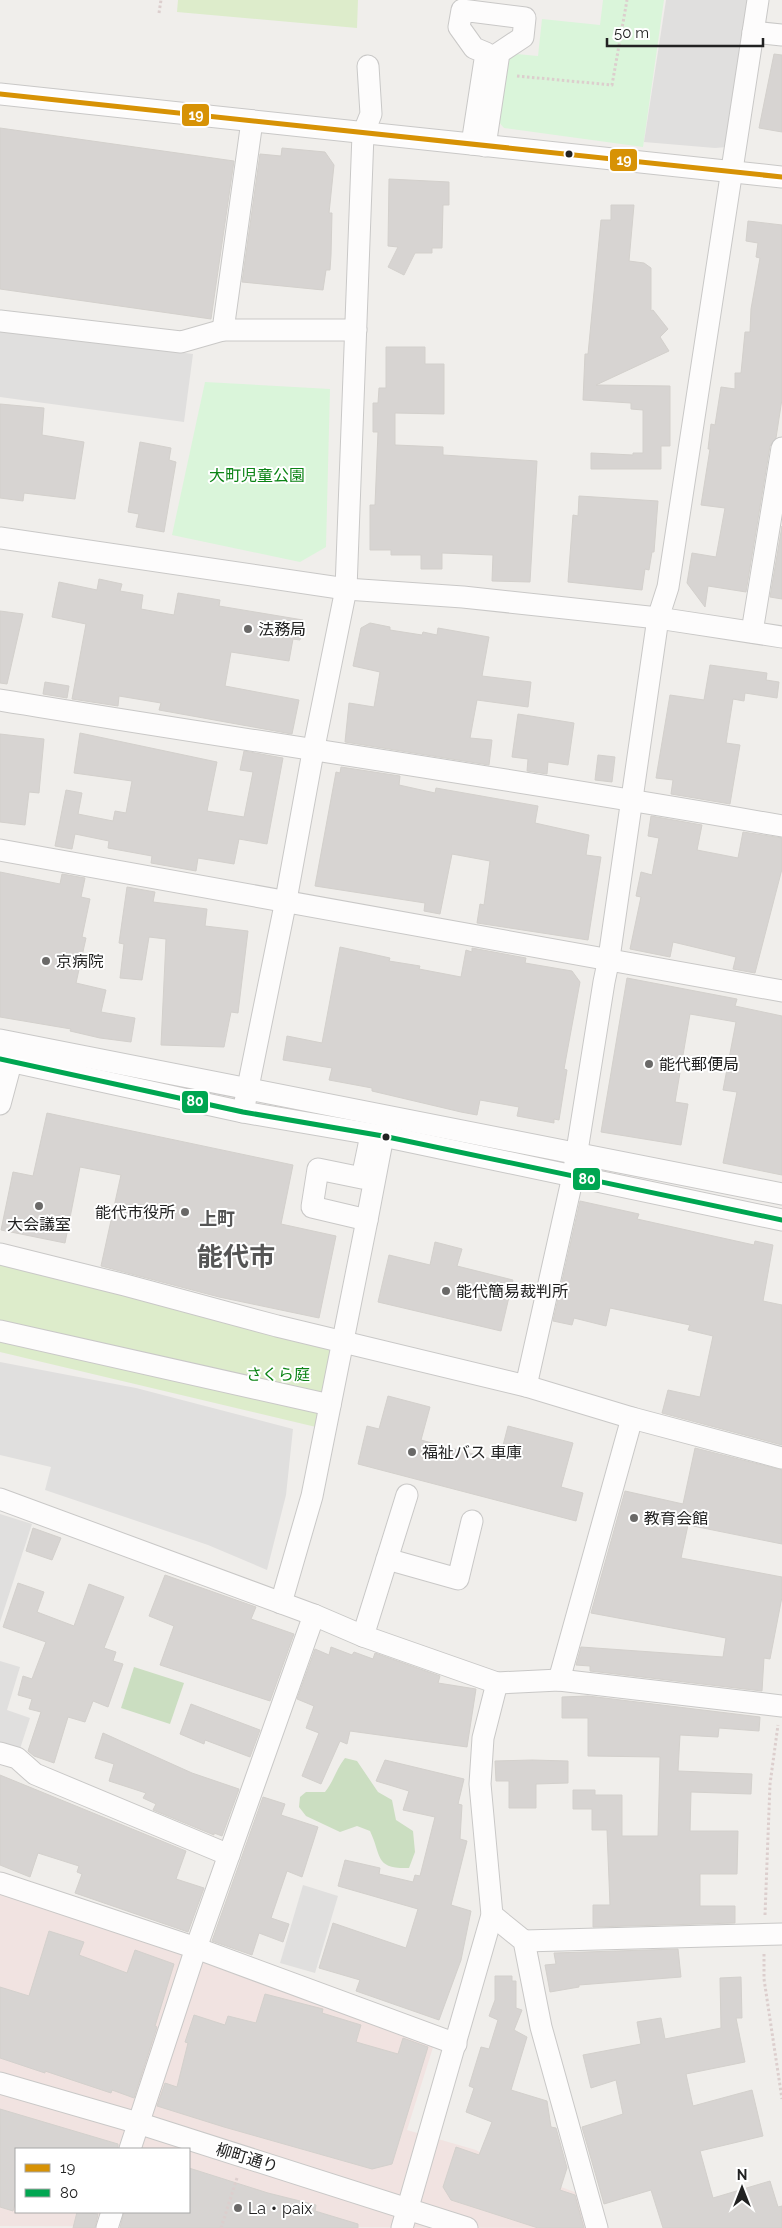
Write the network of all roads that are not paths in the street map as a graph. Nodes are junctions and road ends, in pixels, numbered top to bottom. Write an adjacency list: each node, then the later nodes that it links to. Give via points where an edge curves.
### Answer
1 (758, 0): 2 (street)
2 (753, 32): 3 (street); 9 (street)
3 (782, 35)
4 (368, 66): 7 (street, via 371,114)
5 (0, 94): 6 (street)
6 (252, 121): 7 (street); 12 (street)
7 (363, 134): 8 (street); 13 (street)
8 (478, 145): 8 (street, via 499,53 523,37 525,18 462,10 459,27 474,48 486,53); 9 (street)
9 (730, 171): 10 (street); 17 (street, via 668,587)
10 (782, 177)
11 (0, 321): 12 (street, via 181,342)
12 (223, 330): 13 (street)
13 (356, 330): 16 (street)
14 (782, 448): 18 (street)
15 (0, 538): 16 (street)
16 (346, 589): 17 (street, via 463,597); 21 (street)
17 (658, 618): 18 (street); 22 (street)
18 (752, 632): 19 (street)
19 (782, 637)
20 (0, 700): 21 (street)
21 (313, 752): 22 (street); 25 (street)
22 (633, 800): 23 (street); 26 (street)
23 (782, 826)
24 (0, 850): 25 (street)
25 (286, 900): 26 (street); 29 (street)
26 (610, 958): 27 (street); 33 (street)
27 (782, 991)
28 (7, 1051): 29 (street); 30 (street); 31 (street)
29 (246, 1090): 31 (street); 33 (street)
30 (0, 1104)
31 (243, 1112): 32 (street)
32 (377, 1136): 34 (street); 36 (street); 36 (street, via 362,1178 318,1169 312,1206)
33 (576, 1152): 34 (street); 35 (street)
34 (573, 1176): 37 (street); 41 (street)
35 (782, 1194)
36 (367, 1220): 40 (street)
37 (782, 1220)
38 (0, 1254): 40 (street)
39 (0, 1331): 42 (street)
40 (343, 1342): 41 (street); 42 (street)
41 (526, 1386): 43 (street)
42 (330, 1405): 49 (street, via 312,1496)
43 (632, 1418): 44 (street); 52 (street)
44 (782, 1458)
45 (407, 1495): 48 (street)
46 (0, 1500): 49 (street)
47 (472, 1521): 48 (street, via 458,1579)
48 (387, 1559): 51 (street)
49 (281, 1603): 50 (street)
50 (314, 1615): 51 (street); 56 (street)
51 (363, 1636): 53 (street)
52 (559, 1680): 53 (street); 54 (street)
53 (497, 1683): 58 (street, via 482,1738 480,1784)
54 (782, 1706)
55 (0, 1753): 56 (street, via 17,1758 35,1774)
56 (229, 1856): 61 (street)
57 (0, 1883): 61 (street)
58 (492, 1916): 60 (street); 62 (street)
59 (773, 1934): 60 (street)
60 (524, 1941): 71 (street, via 541,2027)
61 (196, 1948): 62 (street); 64 (street)
62 (456, 2044): 66 (street)
63 (0, 2083): 64 (street, 柳町通り)
64 (138, 2123): 65 (street); 66 (street, 柳町通り)
65 (130, 2148)
66 (407, 2208): 69 (street); 70 (street, 柳町通り)
67 (112, 2213): 68 (street)
68 (107, 2228)
69 (402, 2228)
70 (466, 2228)
71 (597, 2228)

